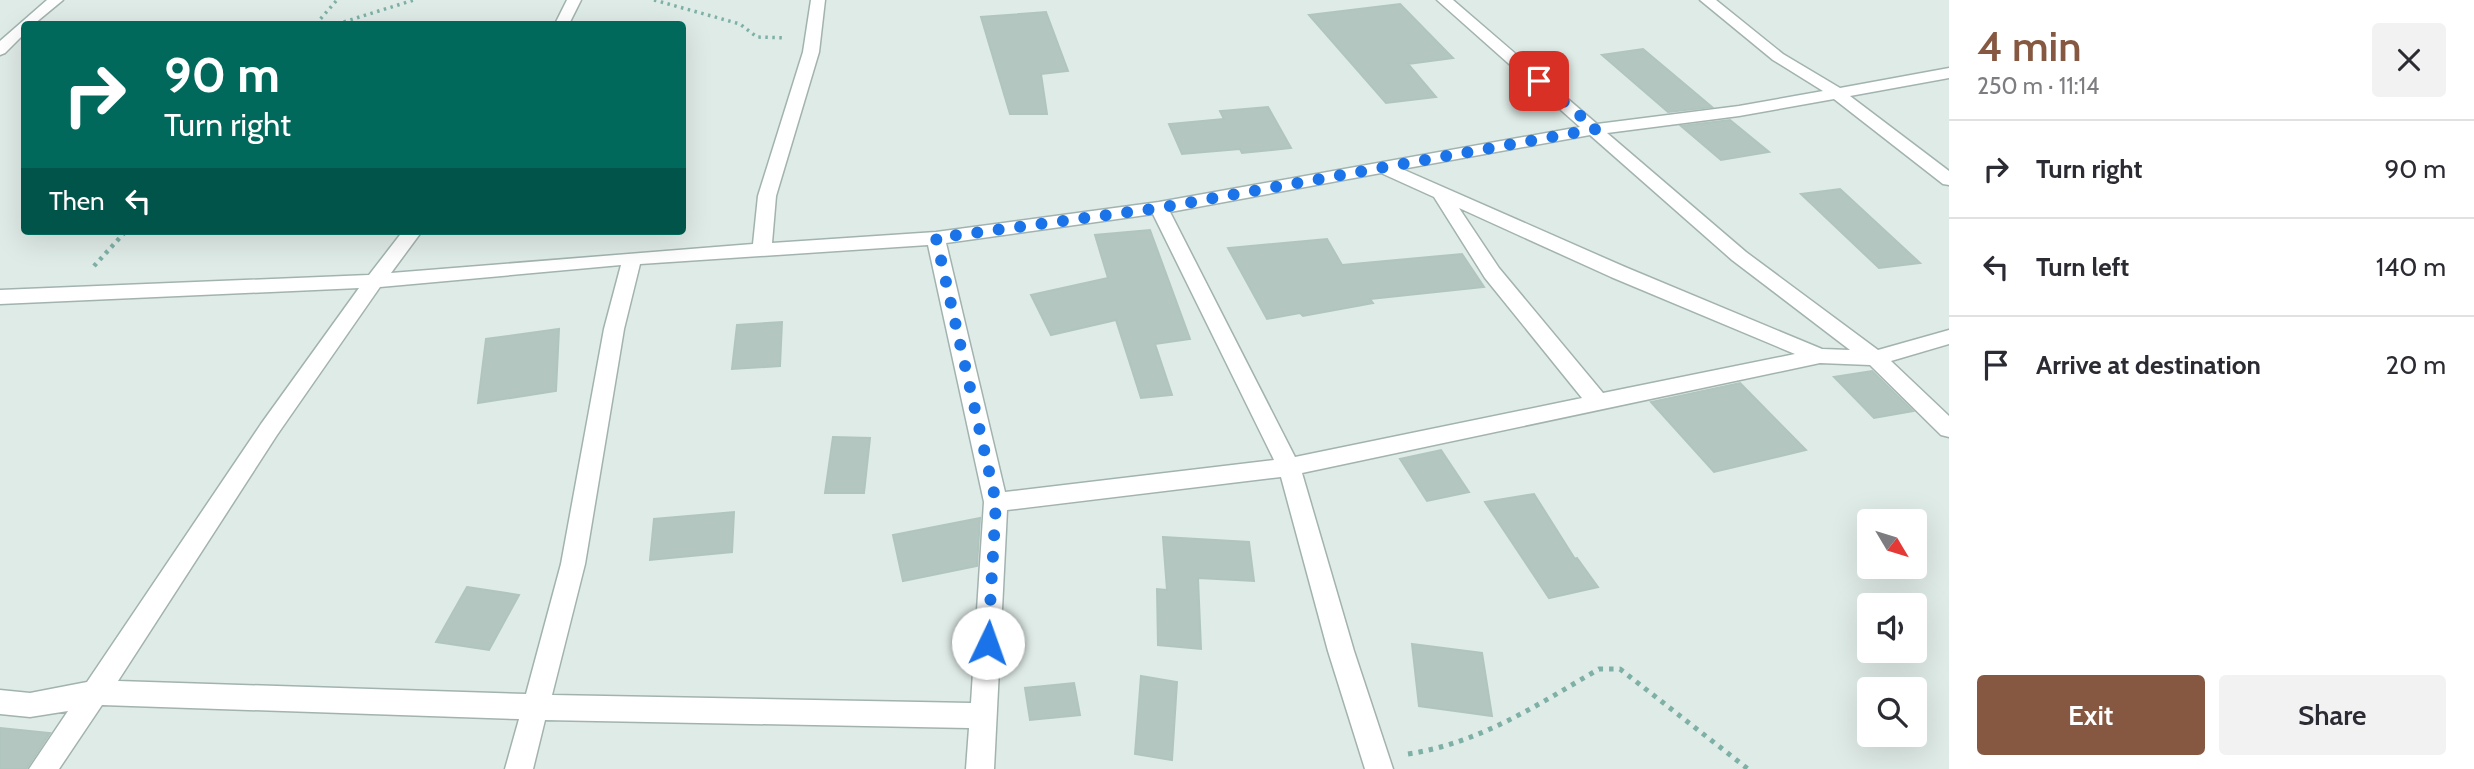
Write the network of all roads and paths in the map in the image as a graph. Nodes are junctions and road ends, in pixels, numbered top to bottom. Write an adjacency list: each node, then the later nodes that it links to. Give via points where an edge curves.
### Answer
1 (56, 0): 9 (street)
2 (337, 0): 10 (path)
3 (414, 0): 11 (path)
4 (574, 0): 12 (street)
5 (654, 0): 14 (path, via 740,24 757,37)
6 (818, 0): 14 (street)
7 (1444, 0): 18 (street)
8 (1707, 0): 17 (street, via 1778,57)
9 (30, 21)
10 (319, 21)
11 (347, 21)
12 (564, 21)
13 (21, 29): 15 (street)
14 (814, 40): 25 (street, via 772,172)
15 (0, 50)
16 (1949, 73): 17 (street)
17 (1837, 93): 18 (street); 20 (street)
18 (1596, 129): 19 (street); 31 (street, via 1739,256)
19 (1384, 168): 21 (street); 22 (street)
20 (1949, 180)
21 (1440, 193): 30 (street); 32 (street, via 1492,274)
22 (1159, 208): 24 (street); 34 (street)
23 (410, 235): 27 (street)
24 (936, 238): 25 (street); 35 (street)
25 (762, 249): 26 (street)
26 (632, 258): 27 (street); 38 (street, via 614,329 573,564)
27 (373, 281): 28 (street); 36 (street, via 303,376)
28 (0, 297)
29 (1949, 337): 31 (street)
30 (1819, 356): 31 (street); 32 (street)
31 (1875, 358): 33 (street)
32 (1598, 402): 34 (street)
33 (1949, 429)
34 (1289, 467): 35 (street); 40 (street)
35 (996, 502): 39 (street)
36 (96, 692): 37 (street, via 30,705); 38 (street); 41 (street)
37 (0, 702)
38 (537, 707): 39 (street); 42 (street)
39 (984, 716): 43 (street)
40 (1377, 763): 44 (path, via 1433,752 1486,733 1599,670 1620,669)
41 (43, 769)
42 (519, 769)
43 (980, 769)
44 (1748, 769)

